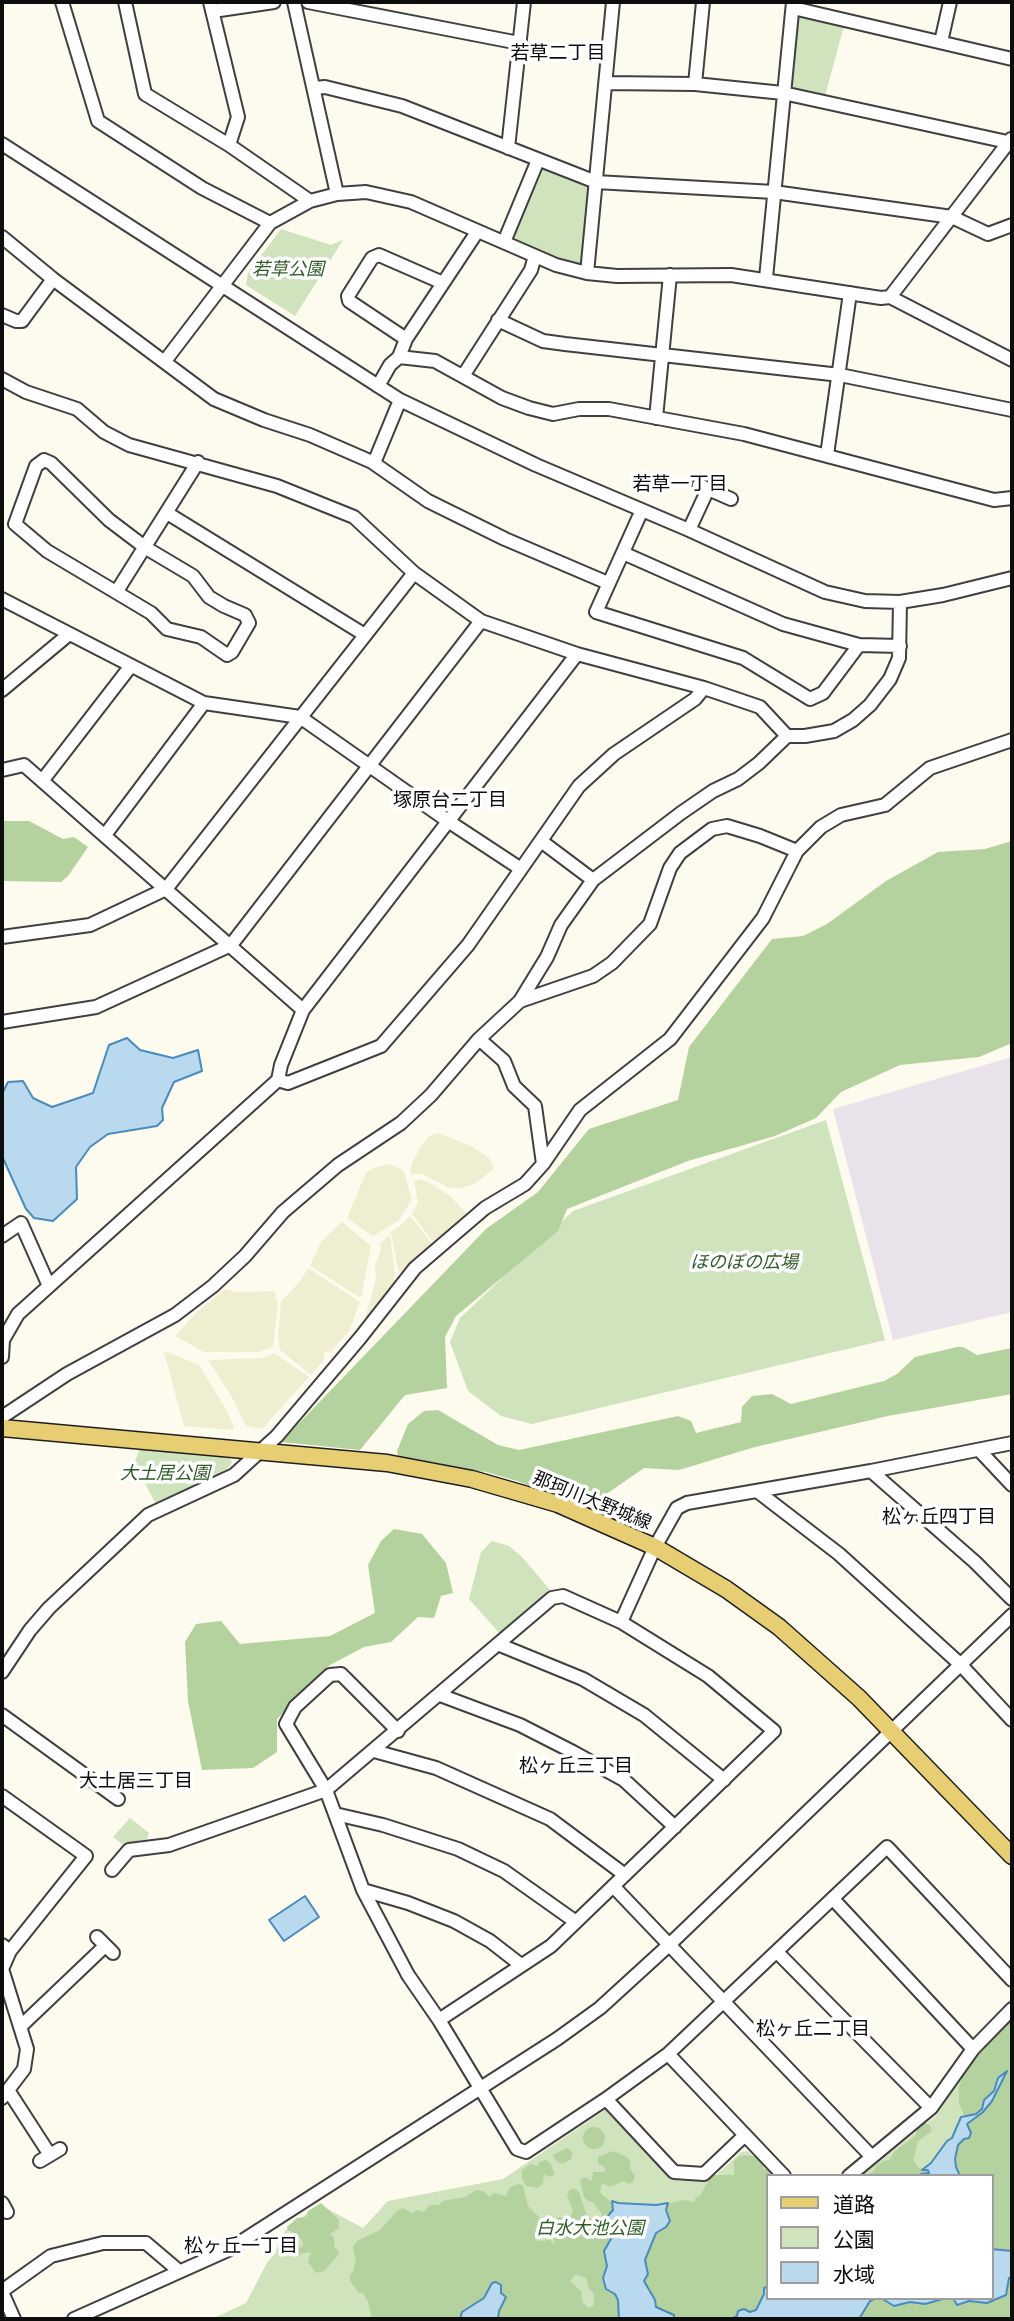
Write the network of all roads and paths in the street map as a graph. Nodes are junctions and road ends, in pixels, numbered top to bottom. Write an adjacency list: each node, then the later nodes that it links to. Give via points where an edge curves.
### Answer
1 (62, 2): 29 (street, via 98,121 202,188)
2 (125, 2): 21 (street, via 145,94)
3 (274, 2): 11 (street)
4 (294, 2): 17 (street)
5 (308, 2): 12 (street)
6 (524, 2): 12 (street)
7 (613, 2): 15 (street)
8 (703, 2): 16 (street)
9 (950, 2): 13 (street)
10 (793, 5): 13 (street); 18 (street)
11 (211, 6): 21 (street, via 238,117)
12 (519, 43): 22 (street)
13 (941, 43): 14 (street)
14 (1012, 59)
15 (606, 82): 16 (street); 24 (street)
16 (695, 84): 18 (street)
17 (314, 88): 22 (street, via 402,106); 26 (street)
18 (783, 93): 19 (street); 25 (street)
19 (1011, 141): 28 (street)
20 (2, 144): 40 (street)
21 (229, 145): 27 (street)
22 (508, 148): 23 (street)
23 (538, 160): 24 (street); 33 (street)
24 (596, 183): 25 (street); 35 (street)
25 (774, 192): 28 (street); 37 (street)
26 (337, 194): 27 (street); 31 (street, via 393,196)
27 (310, 201): 29 (street)
28 (952, 217): 30 (street, via 988,234); 42 (street)
29 (270, 223): 40 (street)
30 (1012, 225)
31 (477, 232): 33 (street); 39 (street)
32 (2, 237): 38 (street)
33 (504, 242): 34 (street)
34 (535, 256): 35 (street); 44 (street, via 531,270)
35 (587, 273): 36 (street)
36 (670, 275): 37 (street); 46 (street)
37 (766, 278): 41 (street)
38 (53, 279): 43 (street, via 22,321); 49 (street)
39 (443, 283): 45 (street); 45 (street, via 379,255 372,258 349,301)
40 (223, 286): 49 (street); 53 (street)
41 (850, 293): 42 (street); 50 (street)
42 (890, 297): 48 (street)
43 (2, 315)
44 (498, 320): 46 (street, via 543,341); 51 (street)
45 (406, 339): 47 (street)
46 (663, 354): 50 (street); 56 (street)
47 (400, 356): 51 (street, via 435,361); 53 (street)
48 (1012, 360)
49 (165, 361): 59 (street, via 214,399)
50 (840, 375): 55 (street); 57 (street)
51 (463, 376): 56 (street, via 502,398 553,414 609,409)
52 (2, 379): 58 (street, via 77,409 104,432 129,445)
53 (378, 386): 54 (street)
54 (400, 400): 59 (street); 62 (street)
55 (1012, 410)
56 (656, 418): 57 (street, via 744,433)
57 (827, 456): 60 (street, via 994,500)
58 (198, 462): 63 (street); 67 (street, via 277,486 354,517)
59 (374, 463): 69 (street, via 428,501)
60 (1012, 498)
61 (731, 499): 64 (street, via 703,487)
62 (642, 510): 64 (street); 66 (street)
63 (167, 513): 65 (street); 75 (street)
64 (689, 530): 72 (street, via 825,592 865,601)
65 (146, 548): 70 (street); 70 (street, via 193,576 209,597 244,615 249,622 232,652 226,655 201,637 167,629); 70 (street, via 108,520 51,463 44,460 36,466 15,524 47,551)
66 (623, 552): 69 (street); 76 (street, via 783,624)
67 (414, 573): 73 (street); 75 (street)
68 (1012, 580): 72 (street)
69 (608, 583): 76 (street, via 596,612 743,658 810,698 823,693)
70 (117, 591)
71 (2, 599): 74 (street)
72 (900, 602): 77 (street)
73 (481, 621): 78 (street); 86 (street)
74 (68, 635): 79 (street); 81 (street)
75 (365, 635): 83 (street)
76 (859, 645): 77 (street)
77 (900, 646): 84 (street, via 890,679 853,720 834,731)
78 (577, 654): 80 (street); 89 (street)
79 (130, 667): 82 (street); 88 (street)
80 (704, 688): 84 (street, via 760,707); 91 (street, via 695,699 614,754 579,786)
81 (2, 690)
82 (204, 703): 83 (street); 90 (street)
83 (300, 717): 86 (street); 95 (street)
84 (787, 736): 94 (street, via 749,771 681,813)
85 (1012, 740): 92 (street, via 930,768 885,805 841,815)
86 (369, 765): 89 (street); 97 (street)
87 (2, 770): 88 (street, via 24,765)
88 (42, 781): 90 (street)
89 (448, 821): 93 (street); 99 (street)
90 (104, 835): 95 (street)
91 (541, 841): 93 (street); 94 (street)
92 (797, 850): 98 (street, via 727,826 712,829 680,853 650,924 612,963 593,976); 103 (street, via 763,918 670,1039 580,1110)
93 (521, 869): 102 (street, via 468,945 381,1046 288,1083)
94 (593, 880): 98 (street, via 561,925)
95 (166, 889): 96 (street, via 90,925); 97 (street)
96 (2, 937)
97 (230, 945): 99 (street); 100 (street, via 96,1007)
98 (520, 1001): 101 (street)
99 (303, 1010): 102 (street)
100 (2, 1022)
101 (479, 1039): 103 (street, via 505,1061 514,1086 535,1106); 108 (street, via 401,1123 338,1165 283,1212 213,1286 175,1315 99,1355)
102 (278, 1080): 105 (street)
103 (543, 1164): 112 (street, via 525,1184 485,1208 415,1268)
104 (2, 1236): 105 (street, via 21,1223)
105 (49, 1286): 106 (street, via 18,1314)
106 (3, 1340): 107 (street)
107 (2, 1357)
108 (2, 1417)
109 (2, 1428): 112 (main road, 那珂川大野城線)
110 (1012, 1443): 111 (street)
111 (979, 1450): 113 (street); 114 (street)
112 (261, 1451): 116 (main road, 那珂川大野城線, via 387,1463 472,1479 558,1504); 122 (street, via 234,1475 148,1515 49,1608)
113 (871, 1471): 115 (street); 117 (street)
114 (1012, 1485)
115 (757, 1491): 116 (street, via 677,1508); 121 (street, via 839,1554)
116 (655, 1547): 119 (street); 126 (main road, 那珂川大野城線, via 779,1627)
117 (1012, 1599)
118 (1012, 1615): 121 (street)
119 (621, 1622): 120 (street, via 563,1596 552,1598); 129 (street, via 708,1676 774,1731)
120 (500, 1645): 123 (street); 129 (street, via 583,1679 634,1709)
121 (960, 1664): 125 (street); 126 (street)
122 (2, 1672)
123 (440, 1695): 127 (street); 134 (street, via 520,1725 594,1763 624,1780)
124 (2, 1715): 132 (street)
125 (1012, 1720)
126 (891, 1730): 135 (main road, 那珂川大野城線); 142 (street)
127 (398, 1731): 128 (street); 130 (street, via 341,1674 330,1675 295,1707 286,1724)
128 (374, 1751): 130 (street); 137 (street, via 436,1768 550,1819)
129 (724, 1780): 134 (street)
130 (326, 1790): 133 (street); 136 (street, via 169,1845 129,1850)
131 (2, 1796): 144 (street, via 86,1856)
132 (118, 1799)
133 (335, 1814): 139 (street); 141 (street, via 458,1849 504,1871)
134 (675, 1826): 137 (street)
135 (1012, 1856)
136 (112, 1870)
137 (625, 1875): 138 (street)
138 (613, 1886): 141 (street); 142 (street)
139 (363, 1890): 146 (street, via 454,1921); 150 (street, via 408,1975)
140 (832, 1899): 145 (street); 147 (street, via 887,1847); 152 (street)
141 (576, 1922): 146 (street, via 551,1946)
142 (669, 1945): 148 (street); 154 (street, via 600,2008)
143 (105, 1946): 151 (street)
144 (6, 1948): 151 (street, via 2,1969)
145 (777, 1951): 148 (street); 157 (street)
146 (521, 1965): 150 (street)
147 (1012, 1980)
148 (723, 2003): 153 (street); 160 (street)
149 (1012, 2009): 152 (street)
150 (439, 2020): 154 (street)
151 (20, 2027): 155 (street, via 27,2049 24,2069)
152 (973, 2049): 157 (street)
153 (668, 2054): 156 (street); 158 (street)
154 (479, 2088): 156 (street, via 517,2149 526,2152); 163 (street, via 228,2250)
155 (5, 2094): 159 (street)
156 (606, 2099): 158 (street, via 674,2172 704,2174)
157 (931, 2108): 160 (street)
158 (744, 2136): 161 (street)
159 (50, 2155)
160 (872, 2157): 162 (street)
161 (782, 2174)
162 (851, 2174)
163 (179, 2271): 164 (street, via 146,2243 103,2243 51,2256); 166 (street)
164 (2, 2292): 165 (street)
165 (14, 2319)
166 (74, 2319)

